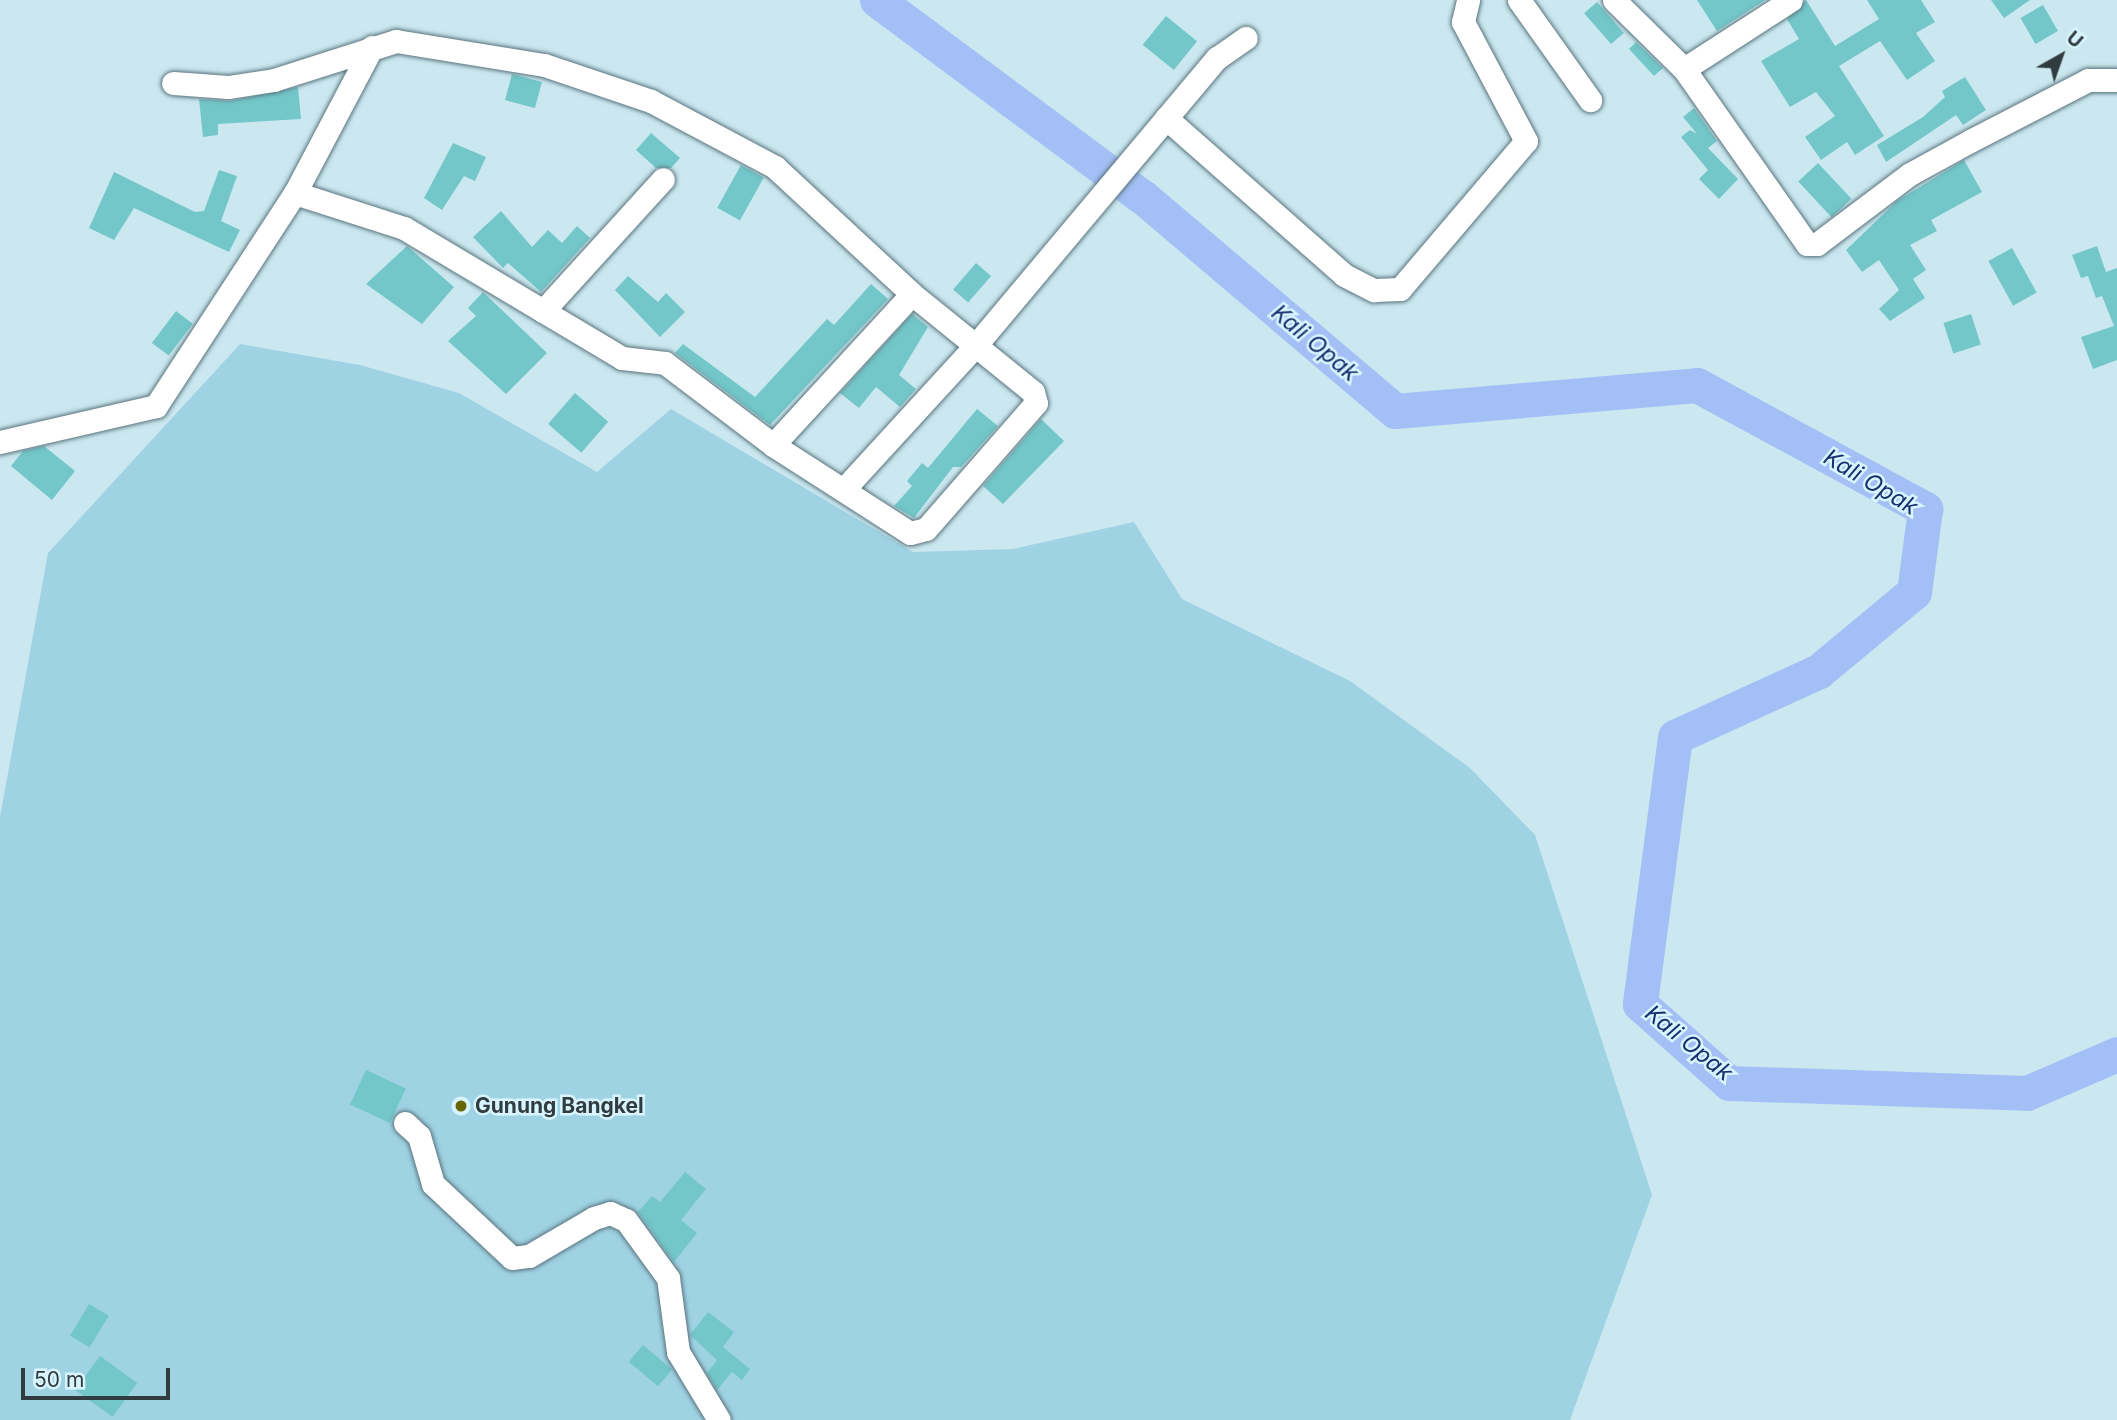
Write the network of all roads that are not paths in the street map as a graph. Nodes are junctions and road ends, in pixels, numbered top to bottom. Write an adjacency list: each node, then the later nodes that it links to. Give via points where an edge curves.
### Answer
1 (1468, 0): 11 (street, via 1463,22 1526,141 1400,289 1374,290 1344,275)
2 (1519, 0): 10 (street)
3 (1614, 0): 7 (street)
4 (1791, 0): 7 (street)
5 (1246, 38): 11 (street, via 1217,58)
6 (372, 47): 9 (street, via 274,80 228,87); 13 (street); 14 (street, via 396,41 544,65 651,101 775,167)
7 (1684, 69): 8 (street, via 1807,244 1817,244 1910,174 1970,141 2088,80)
8 (2117, 80)
9 (173, 83)
10 (1590, 100)
11 (1166, 118): 16 (street)
12 (663, 179): 15 (street)
13 (295, 193): 15 (street, via 404,228); 17 (street, via 156,406)
14 (912, 294): 16 (street); 18 (street)
15 (543, 311): 18 (street, via 622,358 665,363)
16 (975, 346): 19 (street); 19 (street, via 1033,392 1036,403 926,529 910,533)
17 (0, 442)
18 (773, 445): 19 (street)
19 (844, 489)
20 (405, 1123): 21 (street, via 419,1136 433,1184 512,1258 529,1256 594,1218 610,1213 626,1220 668,1278 678,1352)
21 (719, 1420)

